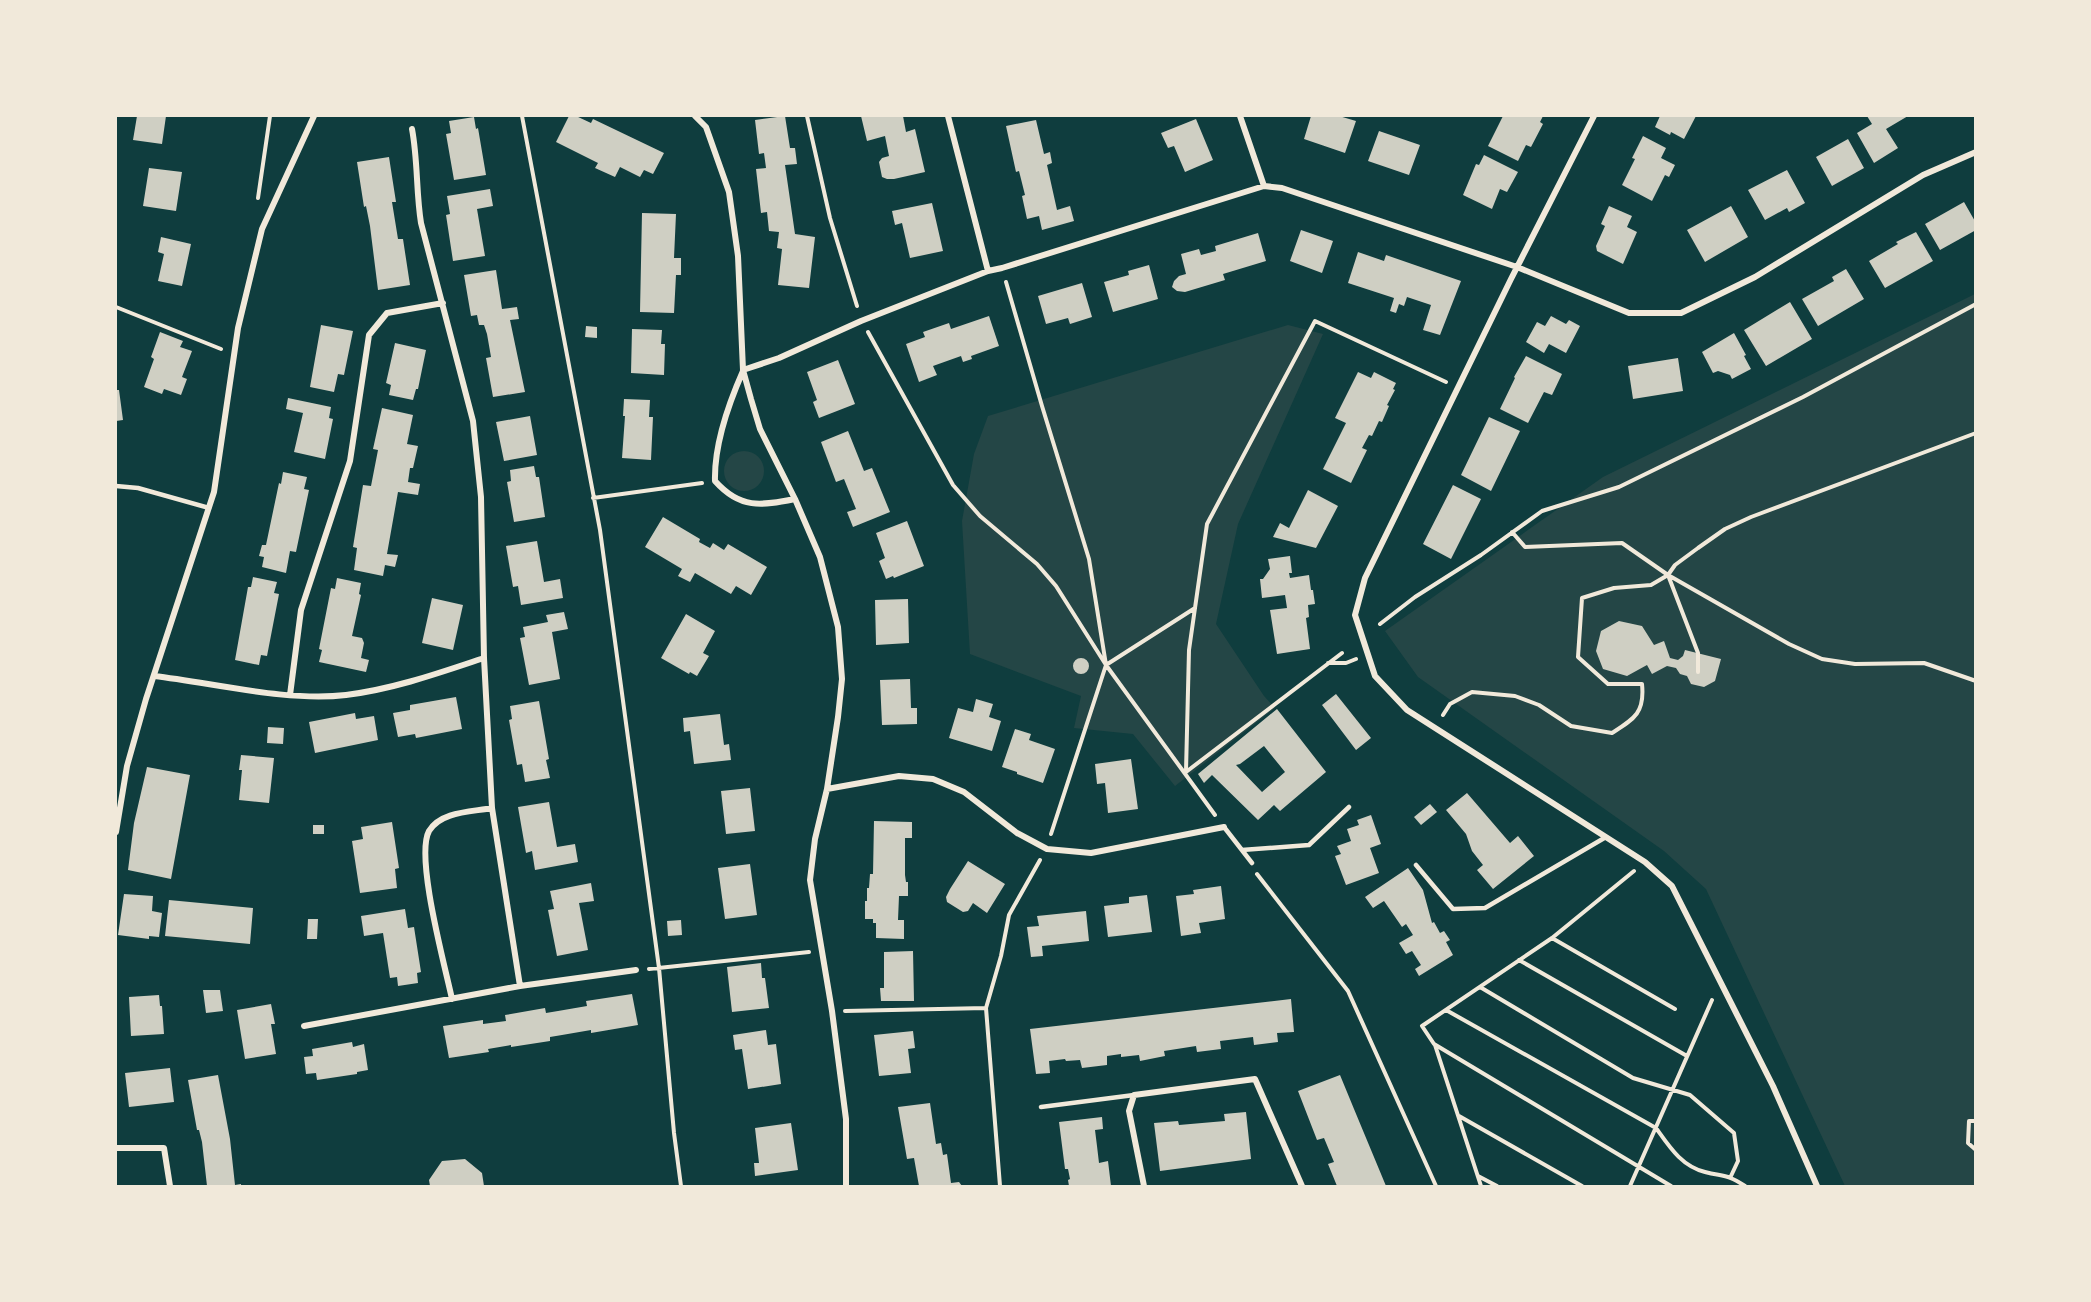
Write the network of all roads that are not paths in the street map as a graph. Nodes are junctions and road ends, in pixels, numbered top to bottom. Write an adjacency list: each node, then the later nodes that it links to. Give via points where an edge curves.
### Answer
1 (314, 116): 15 (street, via 262,229 238,328)
2 (695, 116): 12 (street, via 706,127 729,192 738,256)
3 (948, 116): 10 (street)
4 (1240, 116): 8 (street)
5 (1594, 116): 9 (street)
6 (412, 129): 11 (street, via 421,223)
7 (1976, 152): 9 (street, via 1923,175 1755,277 1681,314 1629,313)
8 (1264, 186): 9 (street, via 1302,194); 10 (street)
9 (1517, 267): 24 (street, via 1365,578 1355,615 1375,676 1407,710)
10 (988, 271): 12 (street)
11 (443, 303): 16 (street, via 473,421 481,497); 18 (street, via 387,313 369,335 350,461 301,609)
12 (743, 370): 14 (street, via 760,429); 14 (street, via 714,459 715,481 727,495 746,503 766,505)
13 (116, 486): 15 (lane, via 138,488)
14 (795, 499): 19 (street, via 820,557 838,627 842,679)
15 (209, 508): 17 (street)
16 (484, 658): 18 (street, via 414,681 345,695); 21 (street)
17 (154, 676): 18 (street); 23 (street, via 128,766)
18 (290, 695)
19 (827, 789): 22 (street, via 899,776 933,779 964,792 1017,833 1047,849 1091,853); 36 (street, via 810,879 846,1119)
20 (1349, 807): 25 (lane, via 1309,845)
21 (492, 808): 29 (street); 30 (street, via 448,816 430,830 424,846 426,876)
22 (1224, 827): 25 (lane)
23 (116, 832)
24 (1606, 837): 27 (lane, via 1485,908 1454,909); 39 (street, via 1645,862 1672,886 1773,1086)
25 (1242, 850): 26 (lane)
26 (1252, 862)
27 (1416, 866)
28 (636, 970): 29 (street)
29 (520, 986): 30 (street)
30 (452, 999): 31 (street)
31 (304, 1026)
32 (1134, 1095): 33 (lane); 37 (street, via 1129,1112); 38 (street, via 1255,1079)
33 (1041, 1107)
34 (116, 1148): 35 (street, via 164,1148)
35 (170, 1186)
36 (846, 1186)
37 (1143, 1186)
38 (1302, 1186)
39 (1816, 1186)

